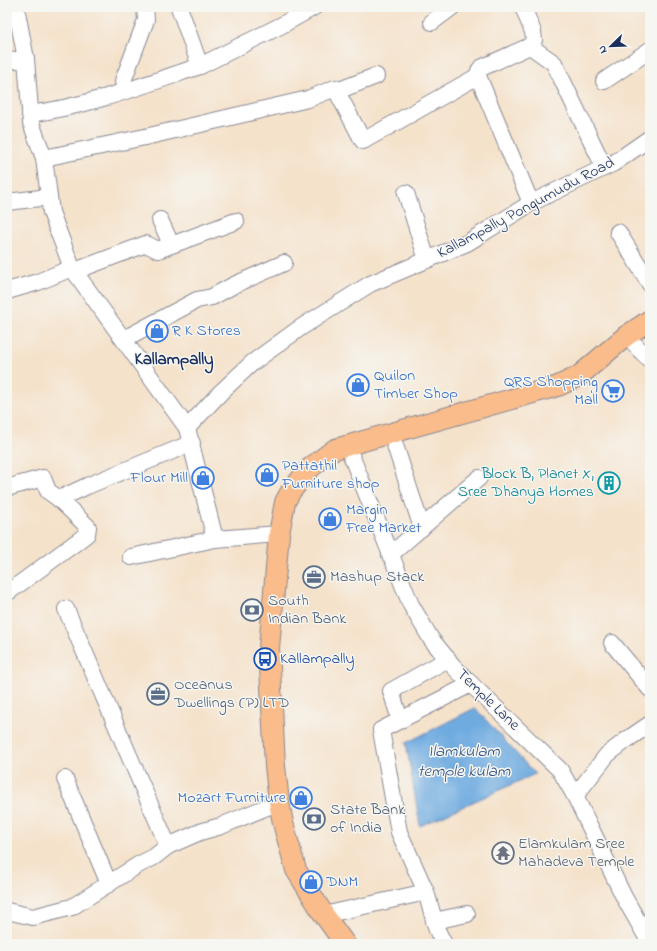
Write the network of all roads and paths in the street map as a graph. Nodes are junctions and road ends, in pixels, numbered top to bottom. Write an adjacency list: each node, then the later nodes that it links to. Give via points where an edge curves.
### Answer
1 (16, 7): 10 (street)
2 (144, 7): 16 (street, via 146,20 123,81)
3 (179, 7): 12 (street)
4 (314, 7): 12 (street)
5 (452, 7): 7 (street)
6 (523, 7): 8 (street, via 533,32 534,40)
7 (432, 22)
8 (530, 46): 14 (street, via 481,68); 21 (street, via 554,63)
9 (650, 50): 15 (street)
10 (26, 59): 11 (street); 18 (street)
11 (7, 61)
12 (200, 66): 16 (street)
13 (376, 76): 17 (street)
14 (478, 76): 17 (street, via 363,141); 25 (street)
15 (604, 81)
16 (125, 91): 18 (street, via 79,105)
17 (337, 91): 20 (street, via 335,88 308,99)
18 (30, 114): 20 (street)
19 (650, 138): 21 (street, Kallampally Pongumudu Road)
20 (44, 158): 23 (street)
21 (604, 167): 25 (street, Kallampally Pongumudu Road)
22 (406, 193): 30 (street)
23 (49, 197): 24 (street); 32 (street, via 51,212)
24 (7, 202)
25 (531, 203): 30 (street, Kallampally Pongumudu Road, via 468,243)
26 (160, 220): 29 (street)
27 (236, 221): 29 (street)
28 (618, 232): 33 (street)
29 (171, 244): 32 (street, via 158,250 146,244)
30 (427, 260): 40 (street, Kallampally Pongumudu Road, via 370,284 300,328 252,363 216,397)
31 (284, 263): 37 (street, via 212,297 197,300)
32 (74, 270): 34 (street); 37 (street)
33 (650, 284)
34 (7, 291)
35 (650, 320): 36 (main road)
36 (626, 336): 38 (street); 39 (main road, via 579,376 558,386)
37 (124, 339): 40 (street)
38 (650, 360)
39 (391, 433): 41 (main road); 45 (street)
40 (189, 436): 44 (street); 47 (street)
41 (347, 445): 46 (main road, via 335,448 310,468 291,491 285,502); 48 (street, Temple Lane)
42 (479, 478): 45 (street)
43 (10, 487): 44 (street, via 43,478 48,491)
44 (59, 499): 50 (street, via 88,527 86,534)
45 (422, 528): 48 (street)
46 (279, 534): 47 (street); 60 (main road, via 269,648)
47 (215, 539): 49 (street)
48 (390, 555): 53 (street, Temple Lane, via 411,605 431,639)
49 (131, 558)
50 (7, 593)
51 (66, 609): 61 (street)
52 (612, 643): 55 (street)
53 (448, 660): 54 (street, Temple Lane); 56 (street, via 391,691)
54 (471, 684): 56 (street); 59 (street, Temple Lane, via 560,770)
55 (650, 689)
56 (400, 720): 63 (street, via 381,730 399,832)
57 (650, 724): 59 (street, via 607,755)
58 (65, 779): 62 (street)
59 (575, 796): 68 (street, Temple Lane, via 624,897)
60 (279, 802): 61 (street); 66 (main road, via 296,870)
61 (168, 846): 62 (street)
62 (109, 884): 64 (street, via 72,907 53,913 33,918)
63 (426, 892): 66 (street); 67 (street)
64 (7, 911)
65 (467, 914): 67 (street)
66 (324, 915): 69 (main road)
67 (434, 921): 70 (street)
68 (650, 943)
69 (345, 944)
70 (444, 944)

